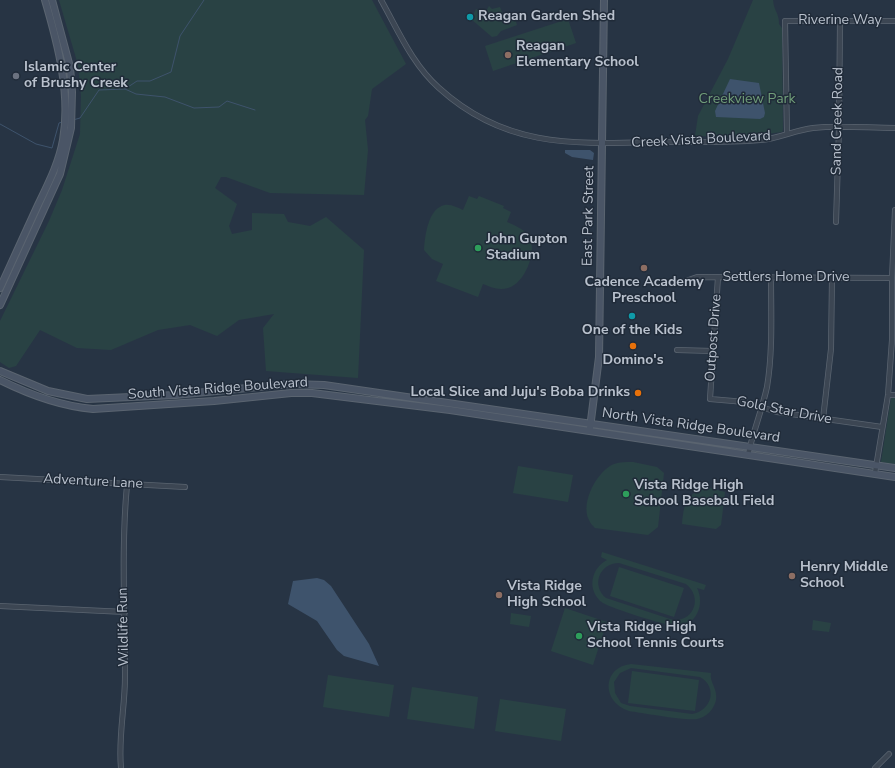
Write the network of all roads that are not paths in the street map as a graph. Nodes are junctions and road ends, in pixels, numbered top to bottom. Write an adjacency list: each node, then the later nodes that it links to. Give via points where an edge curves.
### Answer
1 (45, 0): 11 (street, via 54,30 66,112 60,151)
2 (52, 0): 12 (street, via 70,68 72,106 71,128 64,163)
3 (381, 0): 10 (street, Creek Vista Boulevard, via 417,64 439,88 463,108 490,123 530,137 567,143)
4 (604, 0): 10 (street, East Park Street)
5 (840, 21): 6 (street, Riverine Way); 7 (street, Sand Creek Road); 9 (street, Riverine Way, via 785,21)
6 (895, 21)
7 (839, 128): 8 (street, Creek Vista Boulevard); 9 (street, Creek Vista Boulevard, via 813,128); 14 (street, Sand Creek Road)
8 (895, 128)
9 (787, 134): 10 (street, Creek Vista Boulevard, via 762,140)
10 (602, 144): 35 (street, East Park Street, via 599,356)
11 (39, 203): 12 (street); 21 (street)
12 (46, 206): 22 (street)
13 (895, 210): 15 (street)
14 (836, 222)
15 (895, 224): 19 (street)
16 (718, 277): 17 (street, Settlers Home Drive); 20 (street, Settlers Home Drive, via 697,277); 25 (street, Outpost Drive)
17 (771, 277): 18 (street, Settlers Home Drive); 31 (street, via 770,352 766,389)
18 (832, 278): 19 (street, Settlers Home Drive); 34 (street, via 831,349)
19 (892, 278): 23 (street)
20 (680, 283)
21 (0, 288)
22 (0, 305)
23 (894, 340): 28 (street)
24 (677, 350): 25 (street)
25 (712, 351): 30 (street, Outpost Drive)
26 (0, 371): 32 (street, South Vista Ridge Boulevard, via 48,391 87,399 132,398 311,384)
27 (0, 380): 33 (street, South Vista Ridge Boulevard, via 46,400 93,409 312,393)
28 (888, 395): 29 (street); 36 (street)
29 (895, 395)
30 (710, 399): 31 (street, Gold Star Drive, via 745,402)
31 (761, 407): 34 (street, Gold Star Drive); 38 (street)
32 (485, 408): 35 (street, North Vista Ridge Boulevard)
33 (489, 416): 37 (street, North Vista Ridge Boulevard)
34 (823, 419): 36 (street, Gold Star Drive)
35 (590, 424): 37 (street, East Park Street); 38 (street, North Vista Ridge Boulevard)
36 (882, 427): 40 (street)
37 (589, 431): 39 (street, North Vista Ridge Boulevard)
38 (750, 447): 39 (street); 40 (street, North Vista Ridge Boulevard)
39 (748, 455): 42 (street, North Vista Ridge Boulevard)
40 (876, 465): 41 (street, North Vista Ridge Boulevard); 42 (street)
41 (895, 468)
42 (875, 473): 44 (street, North Vista Ridge Boulevard)
43 (0, 477): 45 (street, Adventure Lane)
44 (895, 477)
45 (128, 485): 46 (street, Adventure Lane); 48 (street, Wildlife Run, via 123,565)
46 (186, 487)
47 (0, 606): 48 (street)
48 (125, 612): 50 (street, Wildlife Run, via 125,692 120,746)
49 (889, 754): 51 (street)
50 (121, 768)
51 (875, 768)

